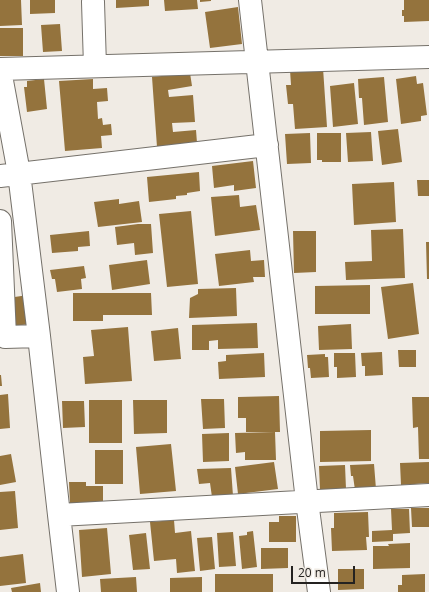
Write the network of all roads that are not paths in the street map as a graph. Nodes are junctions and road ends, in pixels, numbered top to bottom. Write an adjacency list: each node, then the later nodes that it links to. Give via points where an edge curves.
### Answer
1 (250, 0): 4 (street)
2 (93, 2): 5 (street)
3 (429, 57): 4 (street)
4 (257, 61): 5 (street); 7 (street)
5 (95, 66): 6 (street)
6 (0, 70): 8 (street)
7 (267, 145): 8 (street); 12 (street)
8 (9, 174): 10 (street)
9 (0, 221): 10 (street, via 5,337)
10 (39, 336): 13 (street)
11 (429, 495): 12 (street)
12 (307, 501): 13 (street); 15 (street)
13 (59, 515): 14 (street)
14 (68, 592)
15 (319, 592)

